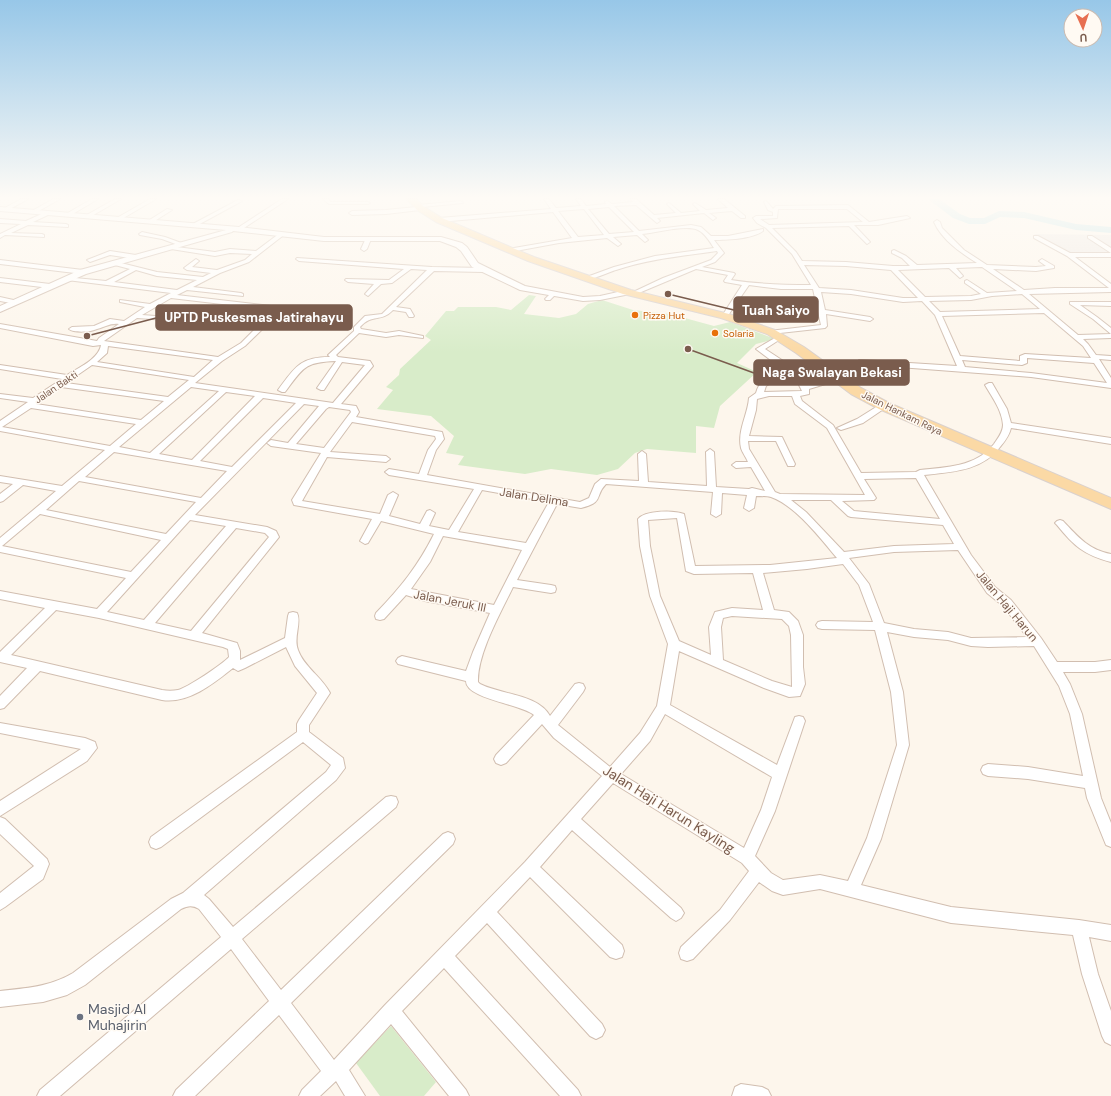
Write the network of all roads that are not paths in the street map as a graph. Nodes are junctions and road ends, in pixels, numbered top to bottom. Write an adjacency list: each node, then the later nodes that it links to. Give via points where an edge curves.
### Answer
1 (160, 250): 15 (street)
2 (191, 250): 12 (street, via 215,254 230,251)
3 (260, 250): 12 (street)
4 (465, 250): 31 (street, via 475,265)
5 (510, 250): 36 (main road, Jalan Hankam Raya)
6 (710, 250): 36 (street, via 655,258)
7 (719, 250): 27 (street, via 721,253 718,258)
8 (791, 250): 22 (street)
9 (961, 250): 25 (street)
10 (1060, 250): 13 (street)
11 (894, 252): 24 (street)
12 (256, 253): 33 (street, via 242,263)
13 (1069, 255): 14 (street); 45 (street)
14 (1111, 255)
15 (136, 257): 17 (street, via 110,253); 21 (street)
16 (299, 259): 26 (street)
17 (90, 260)
18 (196, 261): 33 (street, via 187,268)
19 (1042, 261): 25 (street, via 1052,267 1036,269)
20 (0, 262): 32 (street)
21 (113, 263): 29 (street); 32 (street)
22 (800, 263): 28 (street); 47 (street)
23 (950, 265): 24 (street); 25 (street); 34 (street)
24 (914, 266): 28 (street)
25 (985, 266): 51 (street)
26 (409, 268): 30 (street); 40 (street, via 390,282)
27 (697, 268): 43 (street, via 733,273 727,281); 50 (street)
28 (893, 268): 57 (street)
29 (134, 269): 37 (street); 42 (street)
30 (432, 269): 31 (street); 62 (street)
31 (484, 270): 50 (street, via 523,288 551,296 582,299)
32 (83, 272): 35 (street)
33 (218, 272): 37 (street)
34 (960, 276)
35 (67, 278): 42 (street); 44 (street)
36 (587, 278): 50 (main road, Jalan Hankam Raya)
37 (203, 279): 46 (street)
38 (0, 280): 44 (street)
39 (348, 280): 40 (street)
40 (379, 282): 52 (street)
41 (968, 282): 54 (street)
42 (107, 283): 49 (street)
43 (745, 284): 47 (street); 71 (street)
44 (50, 286): 59 (street)
45 (1111, 287)
46 (186, 288): 49 (street); 53 (street)
47 (816, 289): 57 (street, via 903,300); 67 (street)
48 (1111, 290): 51 (street, via 1066,289)
49 (178, 292): 55 (street)
50 (624, 292): 71 (main road, Jalan Hankam Raya)
51 (1023, 292): 54 (street); 65 (street)
52 (368, 294)
53 (241, 295)
54 (986, 295): 57 (street, via 972,298)
55 (169, 296): 61 (street); 64 (street)
56 (0, 299): 59 (street)
57 (922, 299): 68 (street)
58 (122, 301): 61 (street)
59 (16, 302): 63 (street)
60 (1111, 304): 78 (street, via 1072,303)
61 (151, 306): 69 (street)
62 (391, 308): 70 (street, via 408,310); 77 (street, via 382,315 366,317 357,327)
63 (0, 309)
64 (279, 309): 66 (street); 86 (street, via 246,341)
65 (1047, 311): 68 (street); 82 (street)
66 (305, 312)
67 (823, 312): 72 (street); 79 (street, via 823,327)
68 (938, 314): 84 (street)
69 (135, 316): 73 (street); 74 (street)
70 (411, 316)
71 (725, 316): 79 (main road, Jalan Hankam Raya)
72 (870, 319)
73 (196, 321)
74 (123, 323): 76 (street, via 110,321 95,328); 83 (street, Jalan Bakti, via 101,339)
75 (0, 326): 83 (street, via 93,344)
76 (72, 329)
77 (358, 331): 80 (street); 88 (street, via 334,352 332,355)
78 (1111, 332)
79 (776, 335): 93 (street, via 760,349); 95 (main road, Jalan Hankam Raya)
80 (421, 336)
81 (1111, 336): 82 (street)
82 (1077, 337): 87 (street)
83 (104, 343): 86 (street); 90 (street, Jalan Bakti, via 104,351)
84 (958, 358): 87 (street, via 1019,363 1024,362 1025,356); 92 (street)
85 (1111, 358): 87 (street)
86 (219, 359): 96 (street)
87 (1095, 359): 99 (street)
88 (338, 360): 100 (street); 103 (street, via 306,361); 111 (street, via 367,363 369,366)
89 (862, 362): 92 (street)
90 (90, 363): 94 (street, Jalan Bakti); 96 (street)
91 (0, 367): 94 (street)
92 (962, 369): 99 (street)
93 (791, 370): 101 (street); 104 (street, via 775,376 762,385)
94 (69, 378): 97 (street, Jalan Bakti)
95 (838, 379): 101 (street); 112 (main road, Jalan Hankam Raya)
96 (192, 382): 102 (street); 108 (street)
97 (59, 384): 108 (street); 110 (street, Jalan Bakti)
98 (989, 385): 115 (street)
99 (1111, 385)
100 (321, 388)
101 (808, 388): 106 (street, via 804,393)
102 (224, 390): 105 (street); 128 (street)
103 (282, 390)
104 (760, 394): 106 (street); 119 (street, via 753,398)
105 (261, 395): 109 (street); 130 (street)
106 (796, 395): 137 (street, via 798,402 830,427)
107 (0, 396): 110 (street)
108 (170, 400): 114 (street)
109 (302, 401): 111 (street); 134 (street)
110 (32, 403): 114 (street); 116 (street, Jalan Bakti)
111 (330, 406): 113 (street, via 353,408 355,412); 122 (street, via 322,408)
112 (884, 406): 117 (street, via 860,421); 126 (main road, Jalan Hankam Raya)
113 (351, 419): 124 (street); 138 (street, via 439,434 440,439 432,450)
114 (142, 423): 123 (street)
115 (1007, 424): 120 (street); 126 (street, via 1004,436)
116 (0, 425)
117 (841, 428)
118 (0, 429): 123 (street)
119 (744, 438): 131 (street, via 745,449); 132 (street, via 779,438)
120 (1111, 441)
121 (270, 443): 122 (street)
122 (291, 445): 124 (street)
123 (114, 448): 128 (street); 139 (street)
124 (325, 452): 129 (street); 159 (street, via 297,504)
125 (710, 452): 144 (street)
126 (992, 453): 136 (street, via 976,464); 153 (main road, Jalan Hankam Raya)
127 (642, 454): 142 (street)
128 (153, 455): 130 (street)
129 (386, 459)
130 (194, 462): 134 (street)
131 (753, 464): 133 (street); 148 (street)
132 (791, 464)
133 (736, 465)
134 (234, 470): 151 (street)
135 (389, 472): 138 (street, Jalan Delima)
136 (919, 475): 137 (street); 160 (street, Jalan Haji Harun)
137 (858, 476): 149 (street, Jalan Delima, via 871,498)
138 (422, 477): 143 (street, Jalan Delima)
139 (77, 478): 145 (street); 151 (street)
140 (0, 479): 141 (street)
141 (20, 483): 145 (street); 150 (street)
142 (644, 484): 144 (street, Jalan Delima); 152 (street, Jalan Delima, via 604,481 593,500 586,504)
143 (479, 488): 152 (street, Jalan Delima); 165 (street)
144 (715, 488): 146 (street, Jalan Delima); 157 (street)
145 (64, 490): 155 (street)
146 (752, 491): 148 (street, Jalan Delima); 154 (street)
147 (393, 495): 159 (street)
148 (776, 495): 149 (street, Jalan Delima); 172 (street, via 803,514)
149 (833, 497): 160 (street, via 851,514)
150 (0, 499)
151 (204, 501): 158 (street)
152 (554, 501): 169 (street)
153 (1111, 504)
154 (749, 508)
155 (38, 511): 166 (street); 168 (street)
156 (430, 513): 163 (street)
157 (716, 514)
158 (188, 517): 162 (street); 166 (street)
159 (381, 518): 163 (street); 167 (street)
160 (946, 522): 170 (street, Jalan Haji Harun)
161 (1060, 523): 173 (street, via 1086,550 1098,556)
162 (233, 525): 187 (street); 189 (street, via 267,530 273,533 274,537)
163 (423, 528): 164 (street)
164 (440, 532): 165 (street); 178 (street, via 426,560)
165 (452, 534): 169 (street)
166 (169, 538): 175 (street)
167 (365, 541)
168 (0, 543)
169 (527, 547): 176 (street)
170 (961, 547): 172 (street, via 894,549); 191 (street, Jalan Haji Harun, via 991,590 1007,602)
171 (0, 549): 175 (street)
172 (843, 558): 174 (street, via 816,566); 188 (street, via 864,584)
173 (1111, 558)
174 (757, 570): 182 (street); 192 (street, via 692,570 681,516 645,518 645,546 655,596)
175 (134, 576): 183 (street)
176 (510, 583): 177 (street); 181 (street)
177 (551, 589)
178 (404, 591): 181 (street, Jalan Jeruk III); 185 (street)
179 (0, 595): 180 (street)
180 (53, 606): 183 (street); 193 (street)
181 (497, 610): 200 (street)
182 (769, 613): 195 (street, via 732,612 719,615 715,627); 195 (street, via 785,615 796,628 796,692 768,685)
183 (99, 614): 187 (street)
184 (293, 616): 190 (street)
185 (380, 616)
186 (822, 625): 188 (street)
187 (146, 626): 189 (street)
188 (880, 626): 191 (street, via 971,642); 224 (street, via 897,692 903,745 874,839)
189 (193, 636): 194 (street, via 233,646)
190 (290, 640): 194 (street, via 241,665 238,666); 208 (street, via 293,654 324,693 303,724)
191 (1037, 641): 199 (street, Jalan Haji Harun)
192 (674, 644): 195 (street); 203 (street)
193 (1, 657): 198 (street)
194 (233, 661): 198 (street, via 226,668 182,694 173,696)
195 (717, 661)
196 (402, 662): 200 (street)
197 (1111, 665): 199 (street)
198 (37, 666): 202 (street)
199 (1054, 668): 213 (street, Jalan Haji Harun, via 1070,696 1076,714)
200 (470, 677): 204 (street, via 474,686 481,691 531,706)
201 (579, 688): 206 (street)
202 (0, 704)
203 (663, 707): 211 (street); 212 (street, via 645,737)
204 (543, 714): 206 (street, Jalan Haji Harun Kayling); 209 (street)
205 (799, 721): 211 (street)
206 (550, 726): 212 (street, Jalan Haji Harun Kayling)
207 (0, 728): 215 (street, via 85,744 91,748 82,757)
208 (303, 735): 220 (street); 225 (street, via 334,758 338,762 338,768)
209 (500, 759)
210 (988, 770): 213 (street, via 1028,773)
211 (780, 774): 221 (street)
212 (611, 775): 216 (street); 221 (street, Jalan Haji Harun Kayling)
213 (1090, 783): 219 (street, Jalan Haji Harun)
214 (392, 802): 231 (street)
215 (0, 809)
216 (572, 820): 222 (street); 228 (street)
217 (0, 824): 226 (street, via 42,864 38,874)
218 (448, 839): 236 (street)
219 (1111, 840)
220 (156, 842)
221 (748, 858): 223 (street, Jalan Haji Harun Kayling)
222 (530, 867): 227 (street); 232 (street)
223 (758, 871): 224 (street, Jalan Haji Harun Kayling, via 782,888 820,882); 233 (street, via 725,915)
224 (852, 889): 229 (street, Jalan Haji Harun Kayling, via 951,914)
225 (188, 898): 231 (street, via 204,904); 235 (street, via 176,904 99,965 61,989 43,994)
226 (0, 902)
227 (487, 912): 234 (street); 238 (street)
228 (676, 914)
229 (1079, 928): 230 (street); 239 (street, via 1090,974)
230 (1111, 933)
231 (233, 939): 236 (street); 241 (street)
232 (616, 951)
233 (686, 953)
234 (444, 956): 237 (street); 246 (street)
235 (0, 999)
236 (280, 1002): 240 (street); 242 (street)
237 (391, 1011): 240 (street); 245 (street)
238 (596, 1030)
239 (1111, 1036)
240 (335, 1071): 243 (street); 244 (street)
241 (46, 1096)
242 (182, 1096)
243 (308, 1096)
244 (356, 1096)
245 (460, 1096)
246 (572, 1096)
247 (741, 1096): 248 (street, via 741,1093)
248 (762, 1096)

